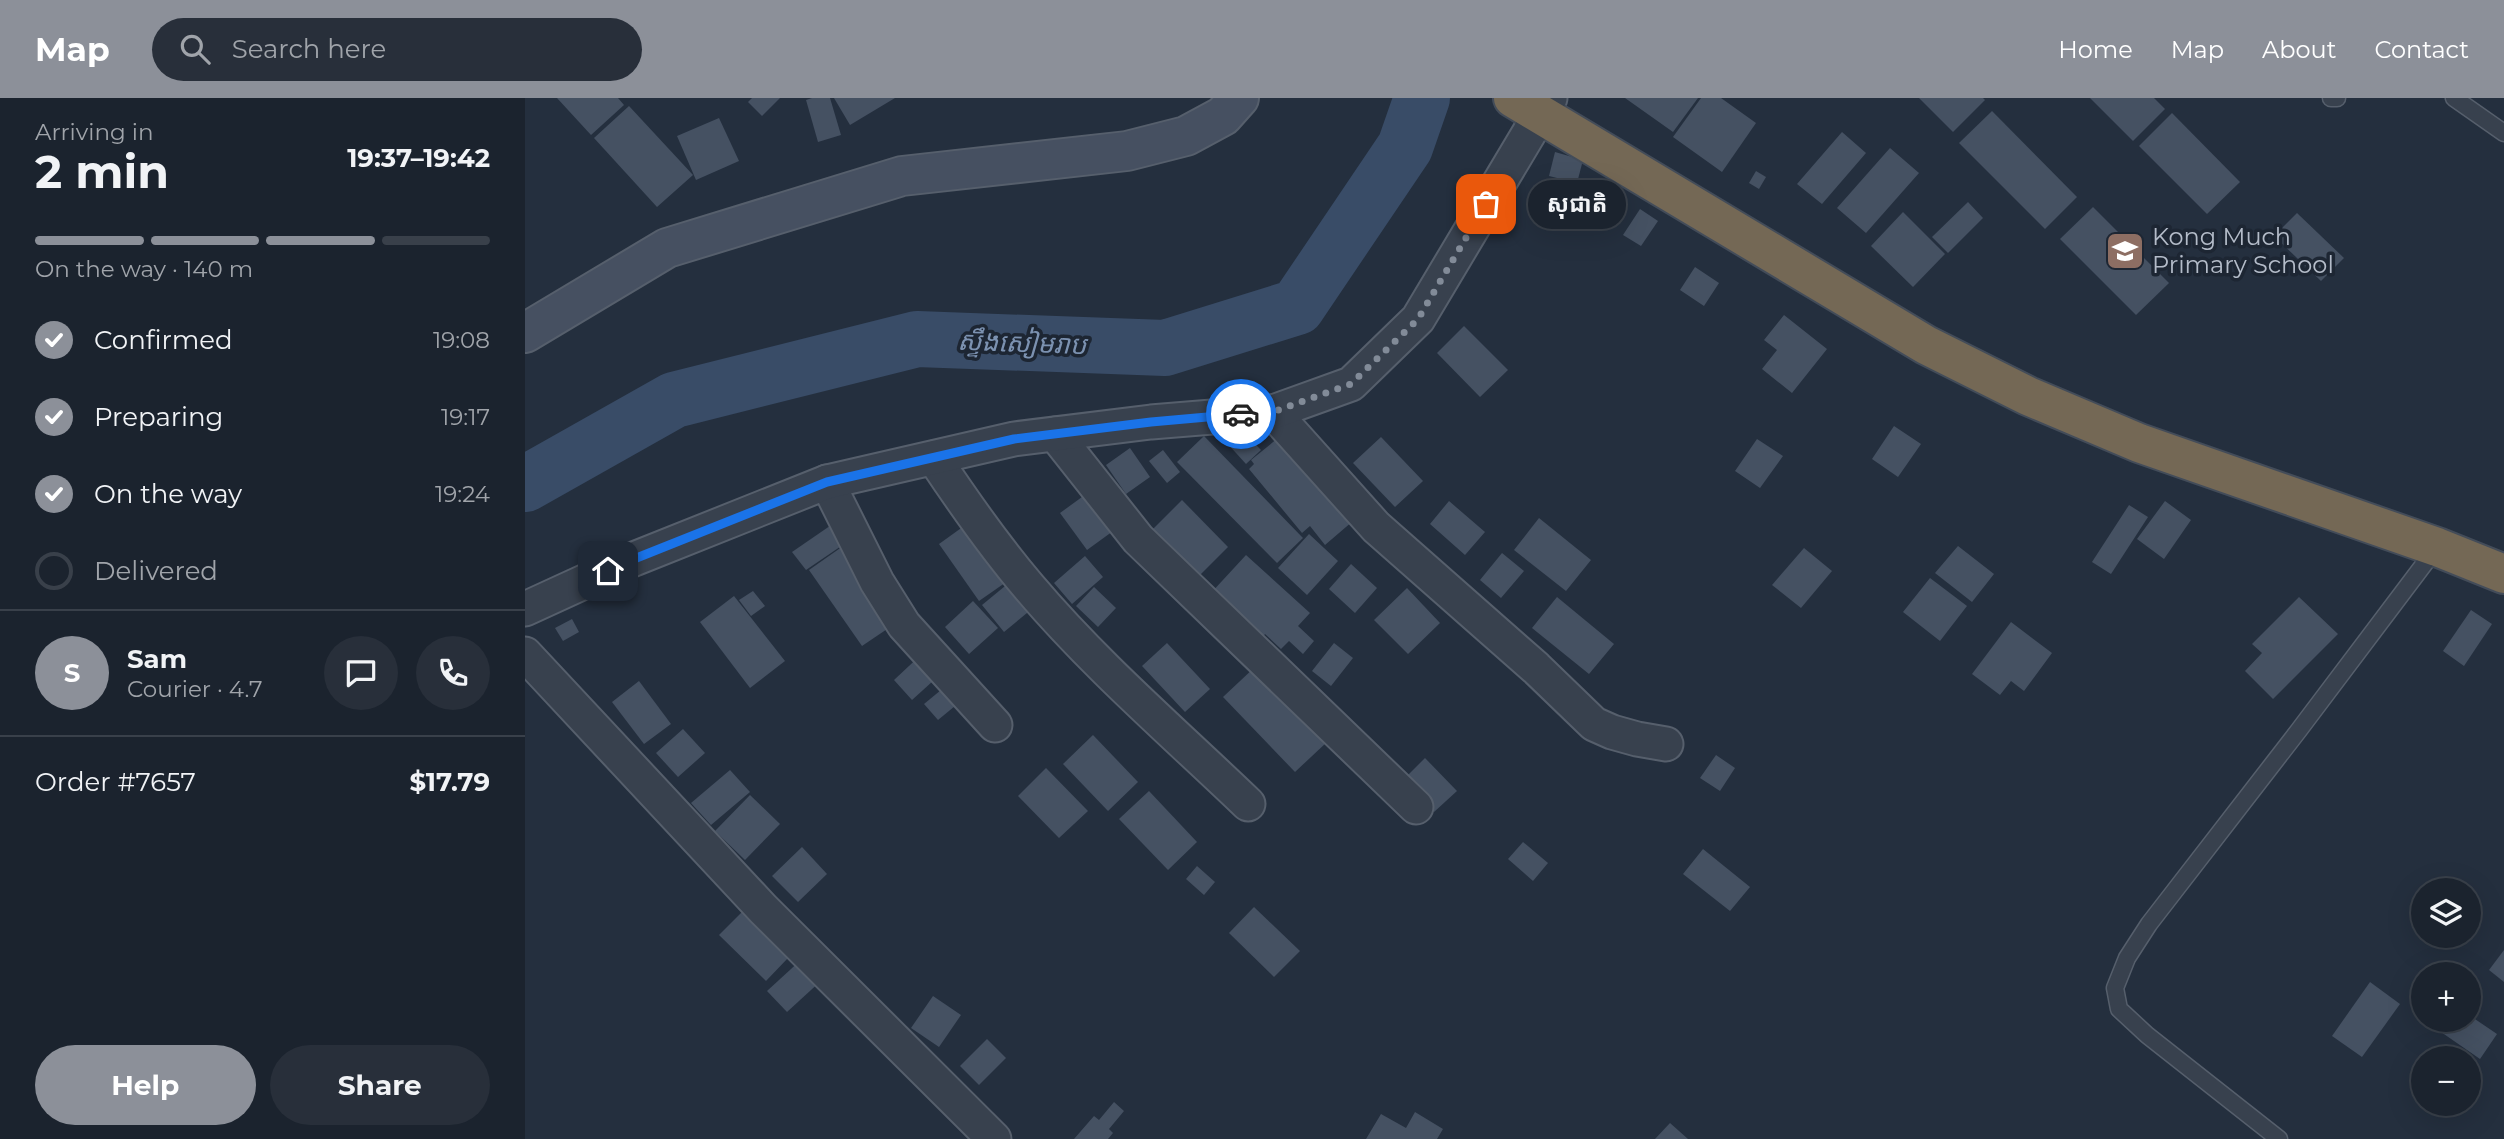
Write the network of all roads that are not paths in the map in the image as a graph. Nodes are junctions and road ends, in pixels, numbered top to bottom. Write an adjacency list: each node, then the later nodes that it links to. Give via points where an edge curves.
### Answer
1 (1239, 98): 5 (street, via 1223,116 1186,136 1139,148 902,176 667,247)
2 (2454, 98): 4 (lane)
3 (1535, 103): 6 (street, via 1418,319 1351,384); 10 (highway, via 1926,345 2028,396 2139,443)
4 (2504, 133)
5 (525, 333)
6 (1273, 412): 7 (street); 15 (street, via 1376,527 1594,724 1612,733)
7 (1055, 434): 8 (street); 17 (street, via 1138,539)
8 (935, 458): 9 (street); 16 (street, via 978,523 1029,587 1089,652)
9 (827, 482): 12 (street, via 634,559); 14 (street, via 904,625)
10 (2437, 547): 11 (highway); 19 (lane, via 2148,924 2127,957 2115,988 2119,1009 2147,1035)
11 (2504, 574)
12 (525, 609)
13 (525, 654): 18 (street, via 763,909)
14 (995, 725)
15 (1666, 744)
16 (1248, 804)
17 (1416, 807)
18 (995, 1139)
19 (2279, 1139)

